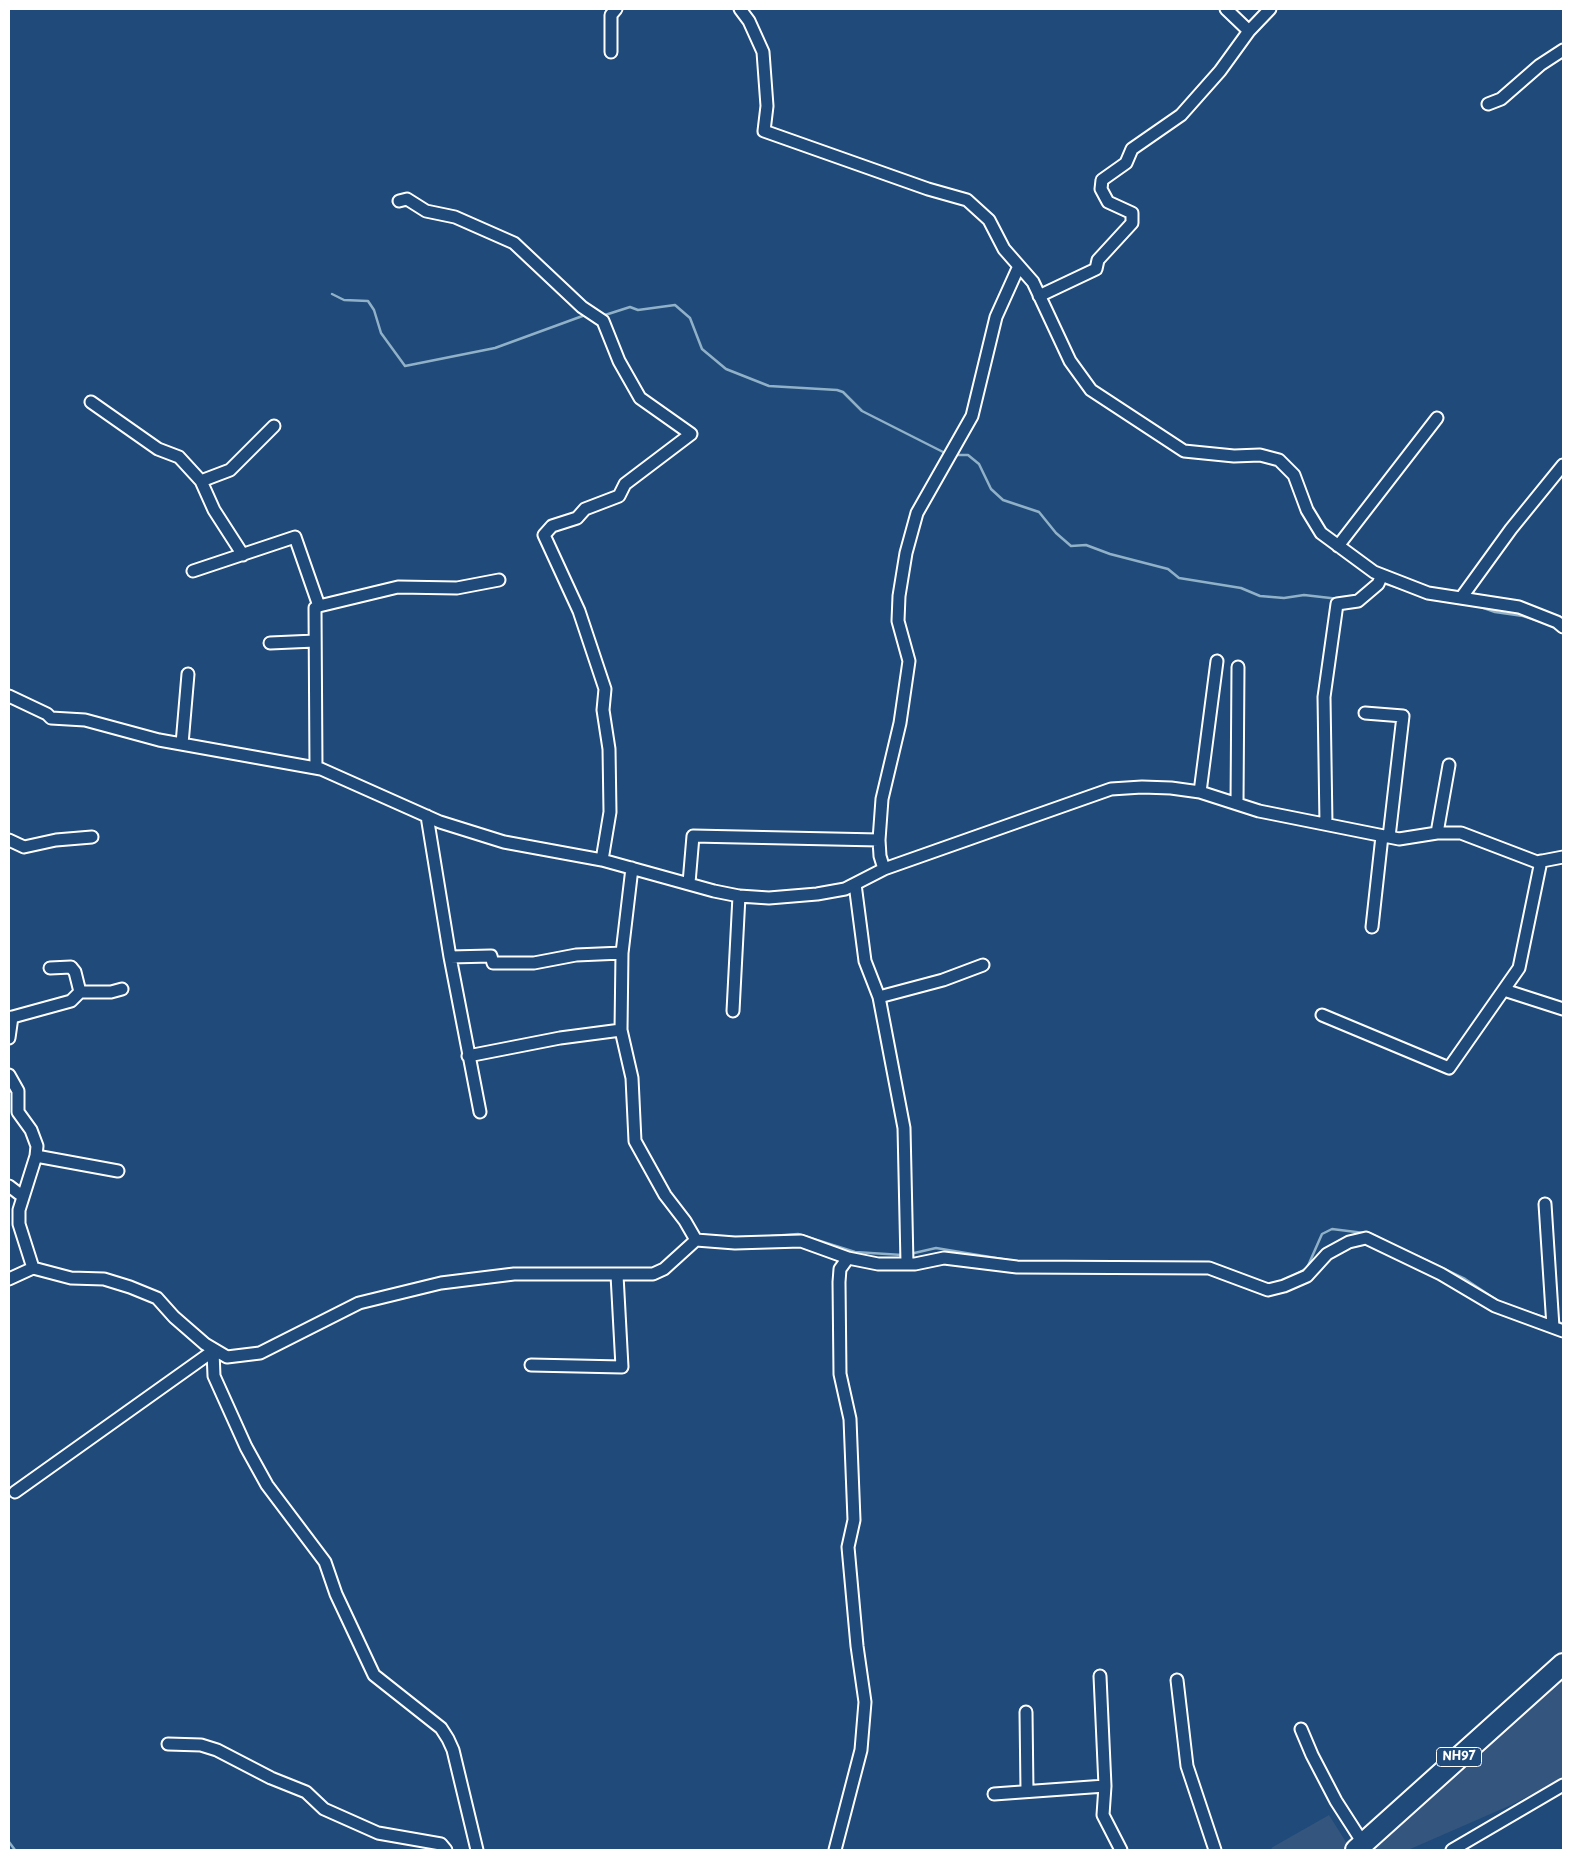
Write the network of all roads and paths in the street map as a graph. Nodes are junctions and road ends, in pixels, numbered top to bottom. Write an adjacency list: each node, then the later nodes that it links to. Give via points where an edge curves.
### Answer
1 (616, 9): 7 (street, via 611,15)
2 (740, 9): 10 (street, via 763,52 767,106 764,131 967,200 990,220 1004,249)
3 (1226, 9): 5 (street)
4 (1270, 9): 5 (street)
5 (1249, 31): 11 (street, via 1220,71 1181,115 1132,149 1126,163 1102,180 1101,189 1108,202 1132,214 1132,223 1098,260 1096,269)
6 (1563, 50): 8 (street, via 1501,99)
7 (611, 52)
8 (1488, 104)
9 (399, 201): 45 (street, via 407,199 426,211 455,217 514,242 582,307 603,321 619,361 640,398 691,434 625,484 619,496 585,509 577,518 552,526 544,535 579,611 605,689 603,710 609,749 610,812)
10 (1019, 266): 11 (street, via 1033,282); 43 (street, via 996,317 972,416 917,514 906,553 898,621 909,661 900,723 882,799)
11 (1039, 296): 17 (street, via 1070,361 1091,390 1184,451 1260,455 1279,460 1294,474 1307,510 1321,532)
12 (91, 402): 16 (street, via 158,449 179,457)
13 (1437, 418): 17 (street)
14 (274, 426): 16 (street, via 230,470)
15 (1563, 465): 22 (street)
16 (201, 481): 18 (street, via 214,510)
17 (1338, 546): 20 (street)
18 (243, 555): 19 (street); 23 (street, via 295,537)
19 (193, 571)
20 (1382, 575): 22 (street, via 1428,593); 38 (street, via 1378,584 1358,601 1337,604 1324,697)
21 (498, 580): 23 (street, via 457,588 398,587)
22 (1461, 598): 24 (street, via 1519,607)
23 (319, 606): 25 (street, via 315,608)
24 (1563, 627)
25 (315, 641): 26 (street); 34 (street)
26 (270, 643)
27 (1216, 661): 35 (street)
28 (1238, 667): 36 (street)
29 (188, 674): 32 (street)
30 (9, 696): 32 (street, via 51,718 85,720)
31 (1365, 713): 41 (street, via 1403,716)
32 (182, 744): 34 (street)
33 (1449, 765): 39 (street)
34 (316, 768): 37 (street)
35 (1200, 792): 36 (street); 48 (street, via 1171,788 1111,789)
36 (1237, 803): 38 (street, via 1259,811)
37 (427, 816): 45 (street, via 504,842); 54 (street)
38 (1326, 824): 41 (street)
39 (1437, 833): 41 (street, via 1399,839); 46 (street, via 1461,833)
40 (92, 837): 42 (street, via 56,840 24,848)
41 (1386, 837): 52 (street)
42 (9, 840)
43 (879, 840): 48 (street); 49 (street, via 693,836)
44 (1563, 857): 46 (street)
45 (602, 860): 47 (street)
46 (1541, 861): 58 (street, via 1519,968)
47 (632, 868): 49 (street); 53 (street)
48 (884, 869): 50 (street)
49 (689, 883): 51 (street)
50 (855, 884): 51 (street, via 817,894 769,898); 60 (street, via 865,961)
51 (739, 896): 62 (street)
52 (1372, 926)
53 (622, 953): 54 (street, via 576,955 534,963 493,963 491,956); 65 (street)
54 (450, 957): 67 (street)
55 (983, 965): 60 (street, via 943,980)
56 (50, 968): 59 (street, via 71,967)
57 (122, 989): 59 (street)
58 (1504, 990): 61 (street); 63 (street, via 1450,1068)
59 (80, 992): 64 (street, via 71,1001)
60 (879, 997): 77 (street, via 904,1128)
61 (1563, 1009)
62 (733, 1011)
63 (1322, 1015)
64 (10, 1017): 66 (street)
65 (620, 1030): 67 (street); 75 (street, via 632,1078 635,1141 665,1195)
66 (9, 1038)
67 (468, 1056): 69 (street)
68 (9, 1075): 70 (street, via 18,1091 18,1112 31,1130 37,1146)
69 (480, 1112)
70 (36, 1156): 71 (street); 73 (street)
71 (118, 1171)
72 (9, 1186): 73 (street)
73 (22, 1196): 78 (street, via 19,1224)
74 (1545, 1204): 81 (street)
75 (696, 1240): 76 (street, via 736,1243 801,1241); 79 (street, via 664,1268 652,1274)
76 (848, 1258): 77 (street, via 878,1264); 98 (street, via 840,1269 838,1282 840,1374 850,1419 854,1520 848,1547 865,1702 861,1750)
77 (907, 1263): 81 (street, via 944,1258 1017,1267 1209,1268 1268,1290 1307,1276 1327,1254 1349,1242 1366,1238 1441,1274 1495,1306)
78 (33, 1268): 80 (street); 82 (street, via 71,1278 104,1280 157,1298)
79 (617, 1275): 82 (street, via 514,1274 465,1279 360,1303 260,1353 227,1358); 83 (street, via 622,1367)
80 (9, 1279)
81 (1558, 1329)
82 (213, 1351): 84 (street); 97 (street, via 214,1376 246,1447 267,1484 325,1562 336,1594 374,1675 441,1728 448,1738)
83 (531, 1365)
84 (15, 1492)
85 (1563, 1664): 95 (highway, NH97)
86 (1100, 1676): 92 (street)
87 (1177, 1680): 100 (street, via 1187,1766)
88 (1026, 1712): 93 (street)
89 (1301, 1728): 95 (street)
90 (168, 1744): 96 (street, via 201,1745 217,1750 306,1792 324,1809 378,1833 441,1844)
91 (1563, 1785): 101 (street)
92 (1105, 1786): 93 (street); 99 (street, via 1103,1815)
93 (1027, 1792): 94 (street)
94 (994, 1794)
95 (1359, 1847)
96 (446, 1850)
97 (478, 1850)
98 (835, 1850)
99 (1121, 1850)
100 (1215, 1850)
101 (1453, 1850)

